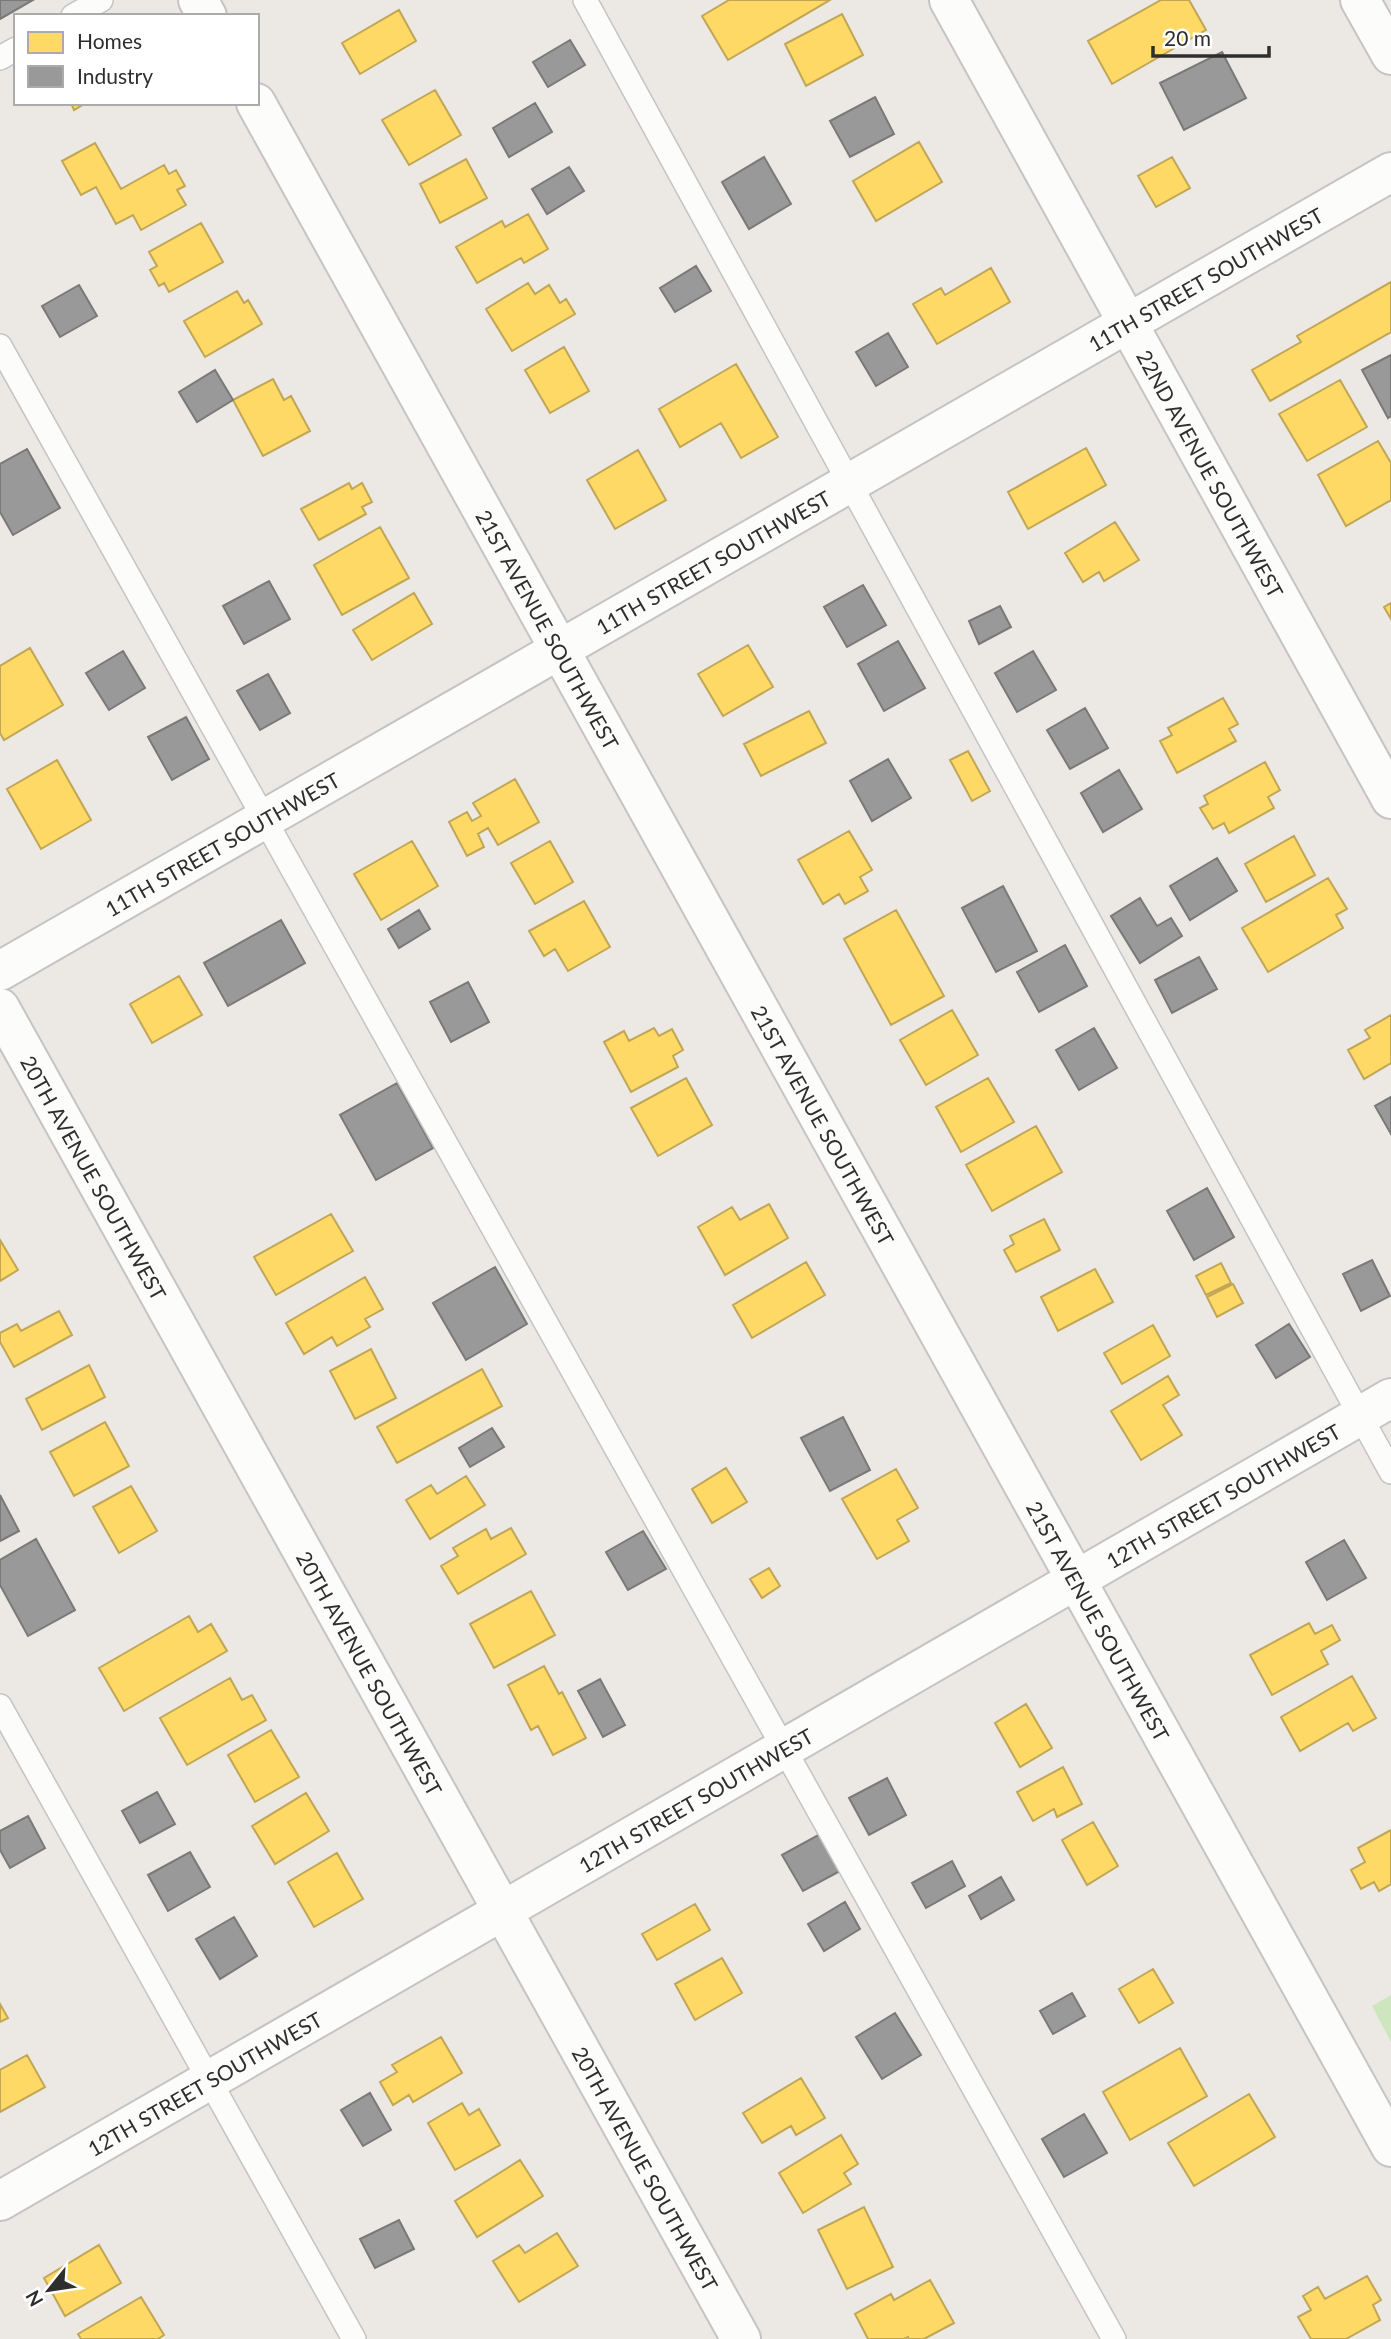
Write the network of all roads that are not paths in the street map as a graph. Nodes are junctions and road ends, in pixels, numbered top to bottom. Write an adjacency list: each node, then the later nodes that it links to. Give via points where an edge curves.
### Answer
1 (101, 0): 5 (lane)
2 (585, 0): 11 (lane)
3 (949, 0): 9 (street, 22ND AVENUE SOUTHWEST)
4 (1360, 0): 6 (street)
5 (76, 14)
6 (1391, 55)
7 (257, 105): 12 (street, 21ST AVENUE SOUTHWEST)
8 (1391, 172): 9 (street, 11TH STREET SOUTHWEST)
9 (1128, 324): 11 (street, 11TH STREET SOUTHWEST); 13 (street, 22ND AVENUE SOUTHWEST)
10 (0, 346): 14 (lane)
11 (849, 483): 12 (street, 11TH STREET SOUTHWEST); 17 (lane)
12 (560, 650): 14 (street, 11TH STREET SOUTHWEST); 19 (street, 21ST AVENUE SOUTHWEST)
13 (1391, 799)
14 (265, 819): 15 (street, 11TH STREET SOUTHWEST); 21 (lane)
15 (0, 971)
16 (0, 1008): 22 (street, 20TH AVENUE SOUTHWEST)
17 (1375, 1407): 18 (lane); 19 (street, 12TH STREET SOUTHWEST)
18 (1391, 1472)
19 (1076, 1580): 21 (street, 12TH STREET SOUTHWEST); 24 (street, 21ST AVENUE SOUTHWEST)
20 (0, 1706): 23 (lane)
21 (784, 1749): 22 (street, 12TH STREET SOUTHWEST); 28 (lane)
22 (503, 1911): 23 (street, 12TH STREET SOUTHWEST); 27 (street, 20TH AVENUE SOUTHWEST)
23 (209, 2080): 25 (street, 12TH STREET SOUTHWEST); 26 (lane)
24 (1391, 2147)
25 (0, 2201)
26 (354, 2339)
27 (741, 2339)
28 (1114, 2339)

